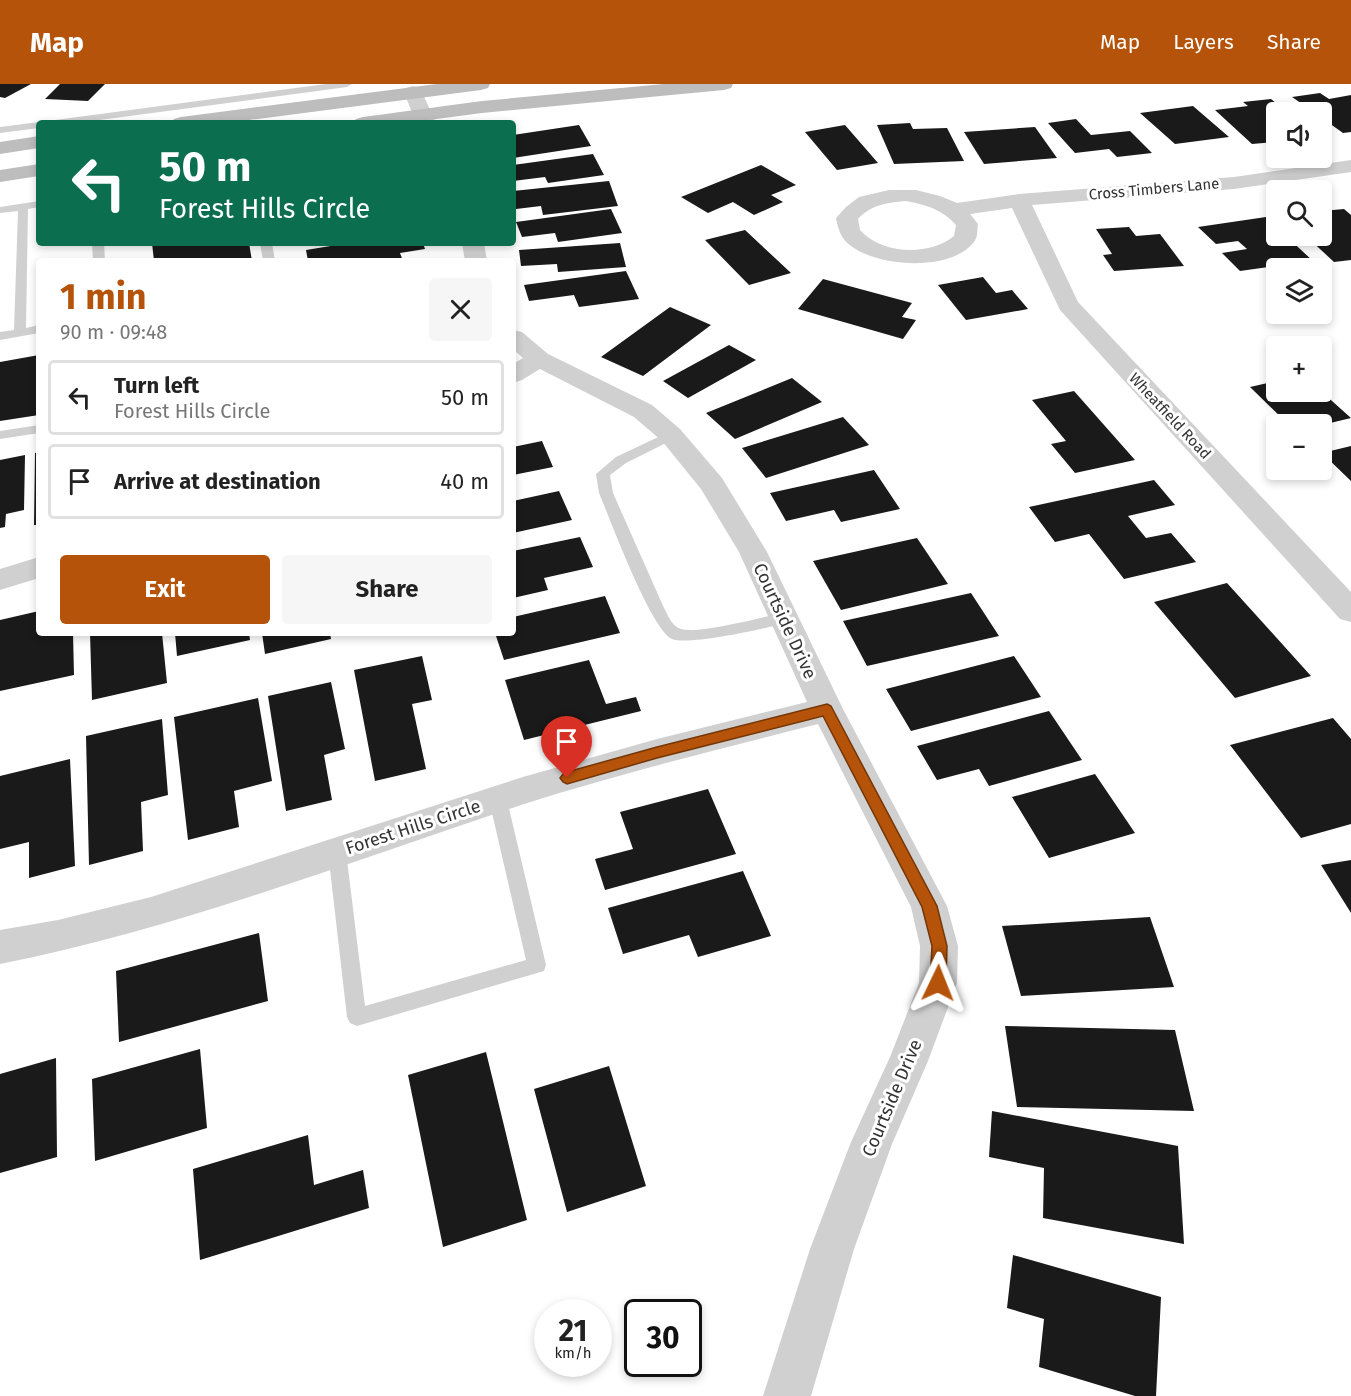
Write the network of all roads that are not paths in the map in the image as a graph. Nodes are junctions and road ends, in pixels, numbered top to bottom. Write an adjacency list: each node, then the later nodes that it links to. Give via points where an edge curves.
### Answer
1 (347, 84): 7 (lane)
2 (481, 84): 4 (main road)
3 (724, 84): 6 (main road)
4 (413, 92): 5 (main road); 6 (street)
5 (323, 104): 8 (main road); 9 (main road)
6 (424, 119): 10 (main road)
7 (77, 120)
8 (203, 120)
9 (274, 120)
10 (409, 120)
11 (36, 125): 12 (lane)
12 (0, 130)
13 (36, 142): 14 (main road)
14 (0, 148)
15 (1351, 166): 18 (street, Cross Timbers Lane, via 1234,183)
16 (36, 170): 17 (main road)
17 (0, 176)
18 (1019, 200): 22 (street, Cross Timbers Lane); 33 (street, Wheatfield Road, via 1068,305)
19 (36, 204): 20 (lane)
20 (22, 206): 21 (lane); 24 (lane)
21 (0, 210)
22 (956, 210): 22 (street, Cross Timbers Lane, via 967,224 965,239 949,251 923,256 894,255 867,247 850,233 848,218 858,206 879,197 934,200)
23 (36, 329): 24 (lane)
24 (20, 332): 25 (lane)
25 (0, 336)
26 (516, 344): 27 (street, Courtside Drive)
27 (526, 367): 30 (street, Courtside Drive, via 605,390 643,411)
28 (36, 429): 29 (lane)
29 (0, 435)
30 (671, 435): 34 (street, Courtside Drive, via 712,484 753,552); 34 (lane, via 621,460 603,474 606,493 668,629 678,635 704,634)
31 (36, 568): 32 (street)
32 (0, 580)
33 (1351, 611)
34 (784, 618): 35 (street, Courtside Drive)
35 (827, 710): 36 (street, Forest Hills Circle, via 657,752); 39 (street, Courtside Drive, via 929,906 939,946 938,983 832,1249)
36 (498, 800): 37 (street, Forest Hills Circle); 37 (lane, via 537,965 357,1017)
37 (337, 852): 38 (street, Forest Hills Circle, via 151,913)
38 (0, 947)
39 (787, 1396)

